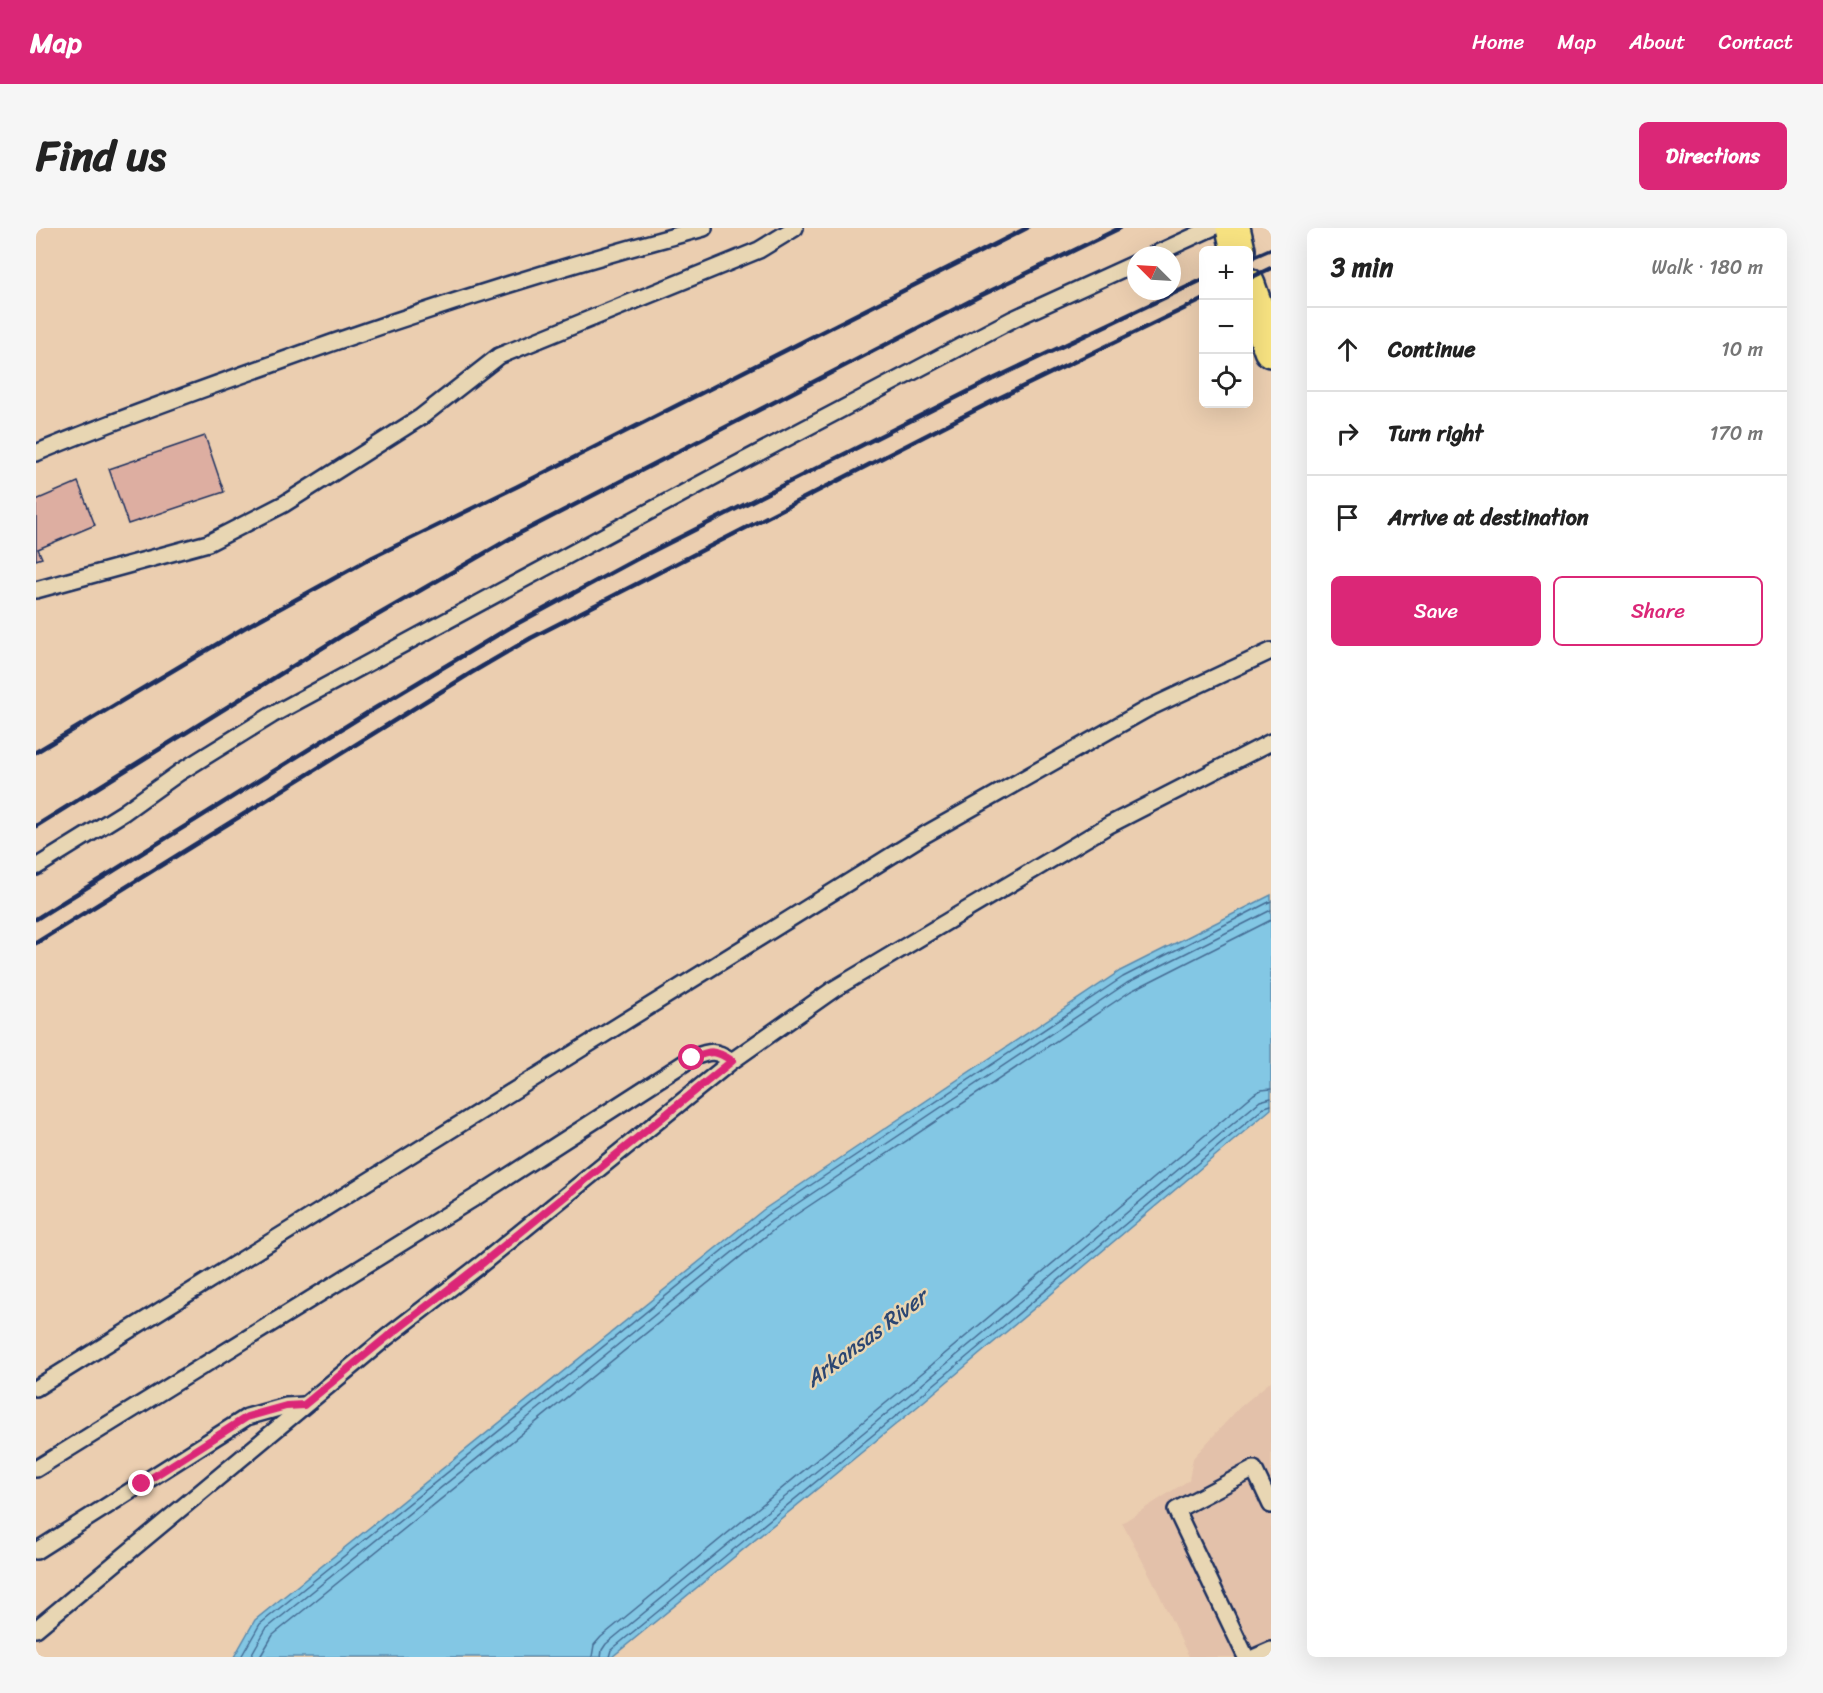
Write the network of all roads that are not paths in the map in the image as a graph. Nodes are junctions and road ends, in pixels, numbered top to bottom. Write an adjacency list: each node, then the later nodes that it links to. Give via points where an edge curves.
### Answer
1 (704, 228): 10 (lane, via 517,280 367,330 120,418)
2 (795, 228): 11 (lane, via 759,250 499,356 421,417 284,504 208,543)
3 (1212, 228): 5 (lane)
4 (1233, 228): 6 (main road)
5 (1173, 246)
6 (1237, 246)
7 (1127, 267): 14 (lane, via 949,352 272,715)
8 (1253, 299): 9 (main road)
9 (1271, 350)
10 (36, 453)
11 (36, 590)
12 (1271, 651): 16 (lane, via 1148,709 926,834)
13 (1271, 742): 15 (lane, via 1109,825 834,989)
14 (36, 867)
15 (732, 1061): 17 (lane); 18 (lane, via 709,1051 692,1058 479,1195)
16 (36, 1388)
17 (304, 1405): 20 (lane, via 247,1417); 21 (lane)
18 (36, 1468)
19 (1271, 1505): 23 (lane, via 1254,1469 1176,1510)
20 (36, 1551)
21 (36, 1629)
22 (1271, 1650): 24 (lane)
23 (1246, 1657)
24 (1255, 1657)

